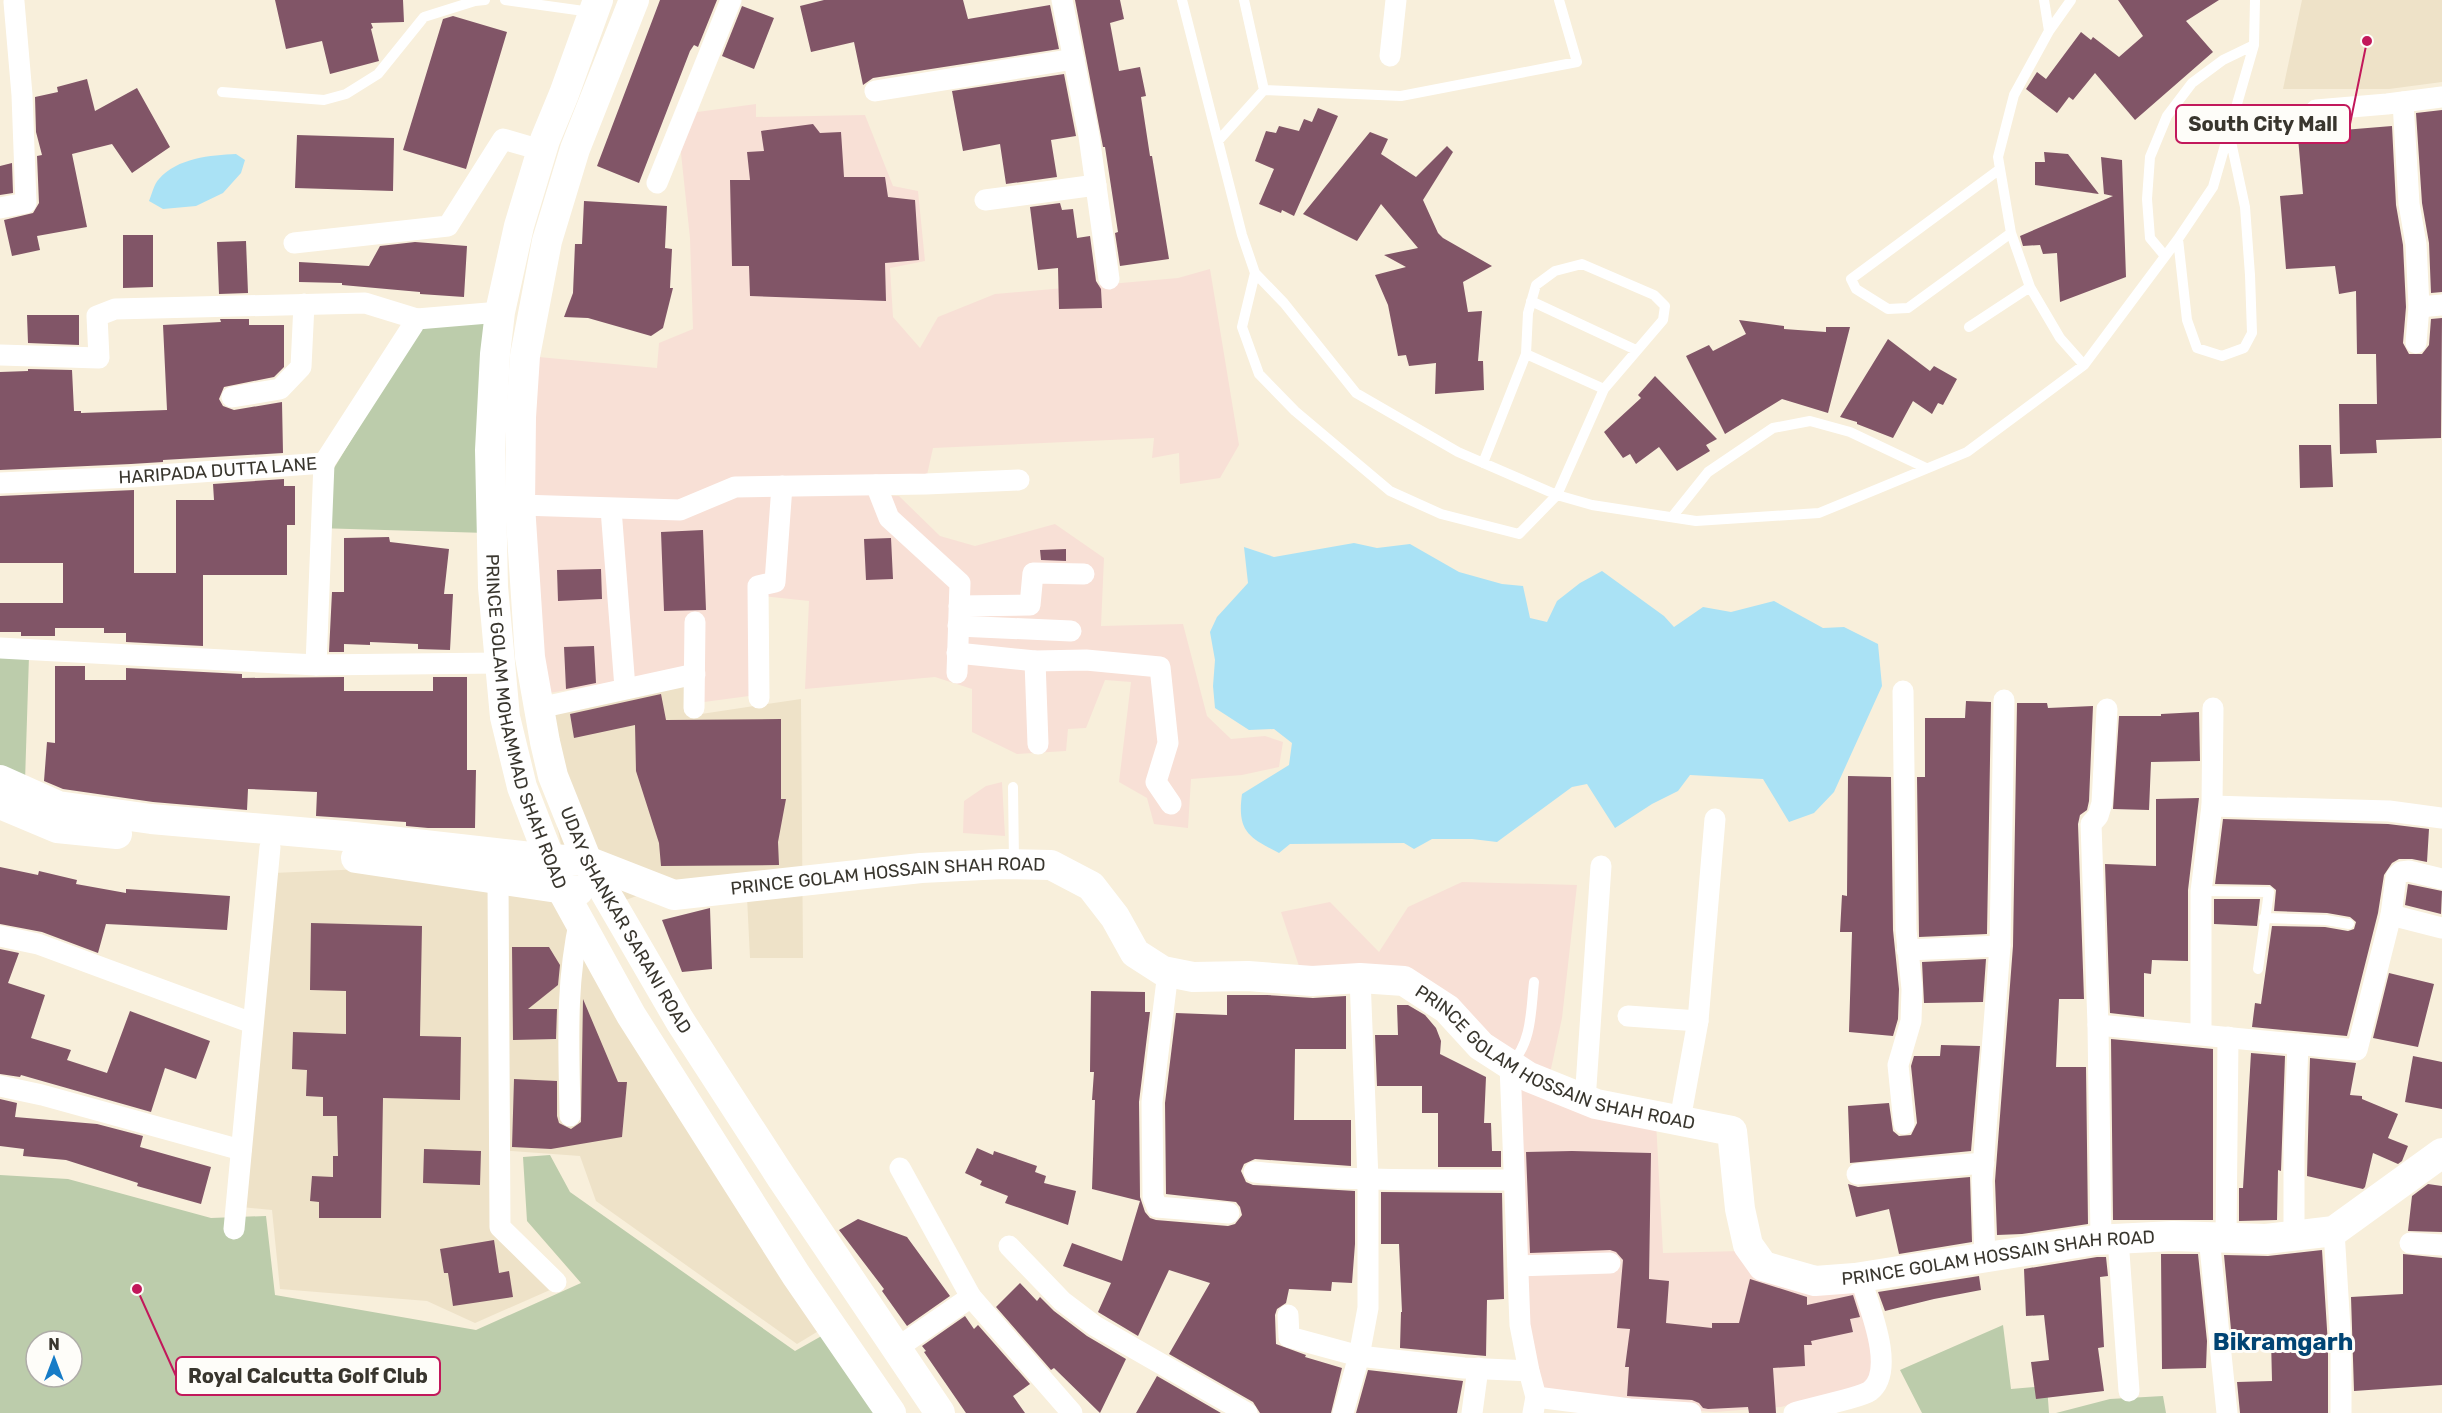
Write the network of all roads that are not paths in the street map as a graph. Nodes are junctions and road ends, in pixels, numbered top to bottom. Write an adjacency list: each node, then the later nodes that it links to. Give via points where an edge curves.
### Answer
1 (485, 0): 21 (lane, via 424,17 378,74 345,94 324,100)
2 (505, 0): 14 (lane)
3 (634, 0): 62 (street, UDAY SHANKAR SARANI ROAD, via 575,149 547,241 525,356)
4 (731, 0): 29 (street)
5 (1062, 0): 18 (street)
6 (1182, 0): 26 (lane)
7 (1244, 0): 19 (lane)
8 (1396, 0): 17 (street)
9 (1559, 0): 19 (lane, via 1577,62 1401,96)
10 (2044, 0): 15 (lane)
11 (2071, 0): 15 (lane)
12 (2255, 0): 16 (lane)
13 (13, 2): 32 (street, via 26,203)
14 (594, 4): 27 (street, PRINCE GOLAM MOHAMMAD SHAH ROAD)
15 (2049, 31): 28 (lane, via 2014,95 1998,157)
16 (2254, 45): 25 (lane); 36 (lane, via 2223,60 2192,82 2167,116 2150,157 2147,199 2150,238)
17 (1389, 56)
18 (1074, 59): 20 (street); 30 (street)
19 (1264, 90): 26 (lane)
20 (875, 91)
21 (222, 92)
22 (2442, 97): 23 (street)
23 (2403, 102): 24 (street); 43 (street)
24 (2316, 110)
25 (2229, 134): 34 (lane, via 2213,187); 34 (lane, via 2245,207 2250,276 2252,333 2244,348 2222,356 2196,348 2187,320)
26 (1218, 141): 37 (lane)
27 (541, 150): 35 (street, via 503,138 448,226); 44 (street, PRINCE GOLAM MOHAMMAD SHAH ROAD)
28 (2000, 169): 33 (lane); 33 (lane, via 1851,279 1856,289 1888,309 1908,308)
29 (657, 183)
30 (1096, 185): 31 (street); 38 (street)
31 (986, 200)
32 (0, 208)
33 (2011, 233): 39 (lane)
34 (2178, 239): 36 (lane)
35 (294, 243)
36 (2165, 256): 51 (lane)
37 (1255, 273): 55 (lane, via 1356,393); 61 (lane, via 1242,327 1259,374 1295,411 1389,491 1441,514 1519,534)
38 (1108, 279)
39 (2030, 287): 46 (lane); 51 (lane, via 2060,338)
40 (1531, 301): 48 (lane); 48 (lane, via 1536,285 1555,271 1582,264 1654,295 1665,306 1663,320); 49 (lane)
41 (304, 304): 45 (street, via 365,303); 50 (street, via 115,309 97,316 99,358); 53 (street, via 301,367 280,389)
42 (2442, 305): 43 (street)
43 (2419, 307): 47 (street)
44 (500, 312): 45 (street); 71 (street, PRINCE GOLAM MOHAMMAD SHAH ROAD, via 490,450)
45 (417, 319): 54 (street, HARIPADA DUTTA LANE)
46 (1969, 327)
47 (2416, 343)
48 (1636, 350): 52 (lane)
49 (1526, 354): 52 (lane); 55 (lane)
50 (0, 355)
51 (2084, 365): 56 (lane, via 1967,452)
52 (1604, 389): 61 (lane)
53 (232, 397)
54 (324, 463): 58 (street, HARIPADA DUTTA LANE); 72 (street)
55 (1483, 463): 61 (lane)
56 (1926, 468): 64 (lane, via 1819,513 1696,521); 64 (lane, via 1850,432 1810,421 1773,428 1708,472)
57 (1019, 480): 59 (street)
58 (0, 483)
59 (876, 485): 60 (street); 66 (street, via 889,518 960,583)
60 (782, 486): 63 (street, via 735,487 680,510); 76 (street, via 775,582 758,586)
61 (1557, 495): 64 (lane, via 1592,505)
62 (520, 505): 63 (street); 81 (street, UDAY SHANKAR SARANI ROAD, via 530,657)
63 (611, 509): 74 (street)
64 (1672, 517)
65 (1084, 574): 66 (street, via 1033,573 1030,605)
66 (958, 616): 68 (street); 70 (street, via 957,663)
67 (694, 622): 73 (street)
68 (1071, 631)
69 (0, 648): 72 (street)
70 (1035, 661): 82 (street); 86 (street, via 1086,660 1160,667 1168,743 1156,782)
71 (499, 663): 72 (street); 91 (street, PRINCE GOLAM MOHAMMAD SHAH ROAD, via 505,717 522,787)
72 (316, 665)
73 (694, 674): 74 (street); 78 (street)
74 (625, 688): 81 (street)
75 (1903, 691): 108 (street)
76 (759, 698)
77 (2004, 700): 107 (street)
78 (694, 708)
79 (2213, 708): 87 (street)
80 (2107, 709): 116 (street, via 2102,803 2091,824)
81 (540, 710): 92 (street, UDAY SHANKAR SARANI ROAD, via 554,776)
82 (1038, 744)
83 (0, 780): 91 (street, PRINCE GOLAM HOSSAIN SHAH ROAD, via 58,806)
84 (1013, 787): 93 (lane)
85 (0, 804): 90 (street, PRINCE GOLAM MOHAMMAD SHAH ROAD, via 57,828)
86 (1171, 804)
87 (2212, 806): 88 (street, via 2389,811); 98 (street)
88 (2442, 818)
89 (1715, 819): 114 (street)
90 (270, 847): 96 (street, PRINCE GOLAM MOHAMMAD SHAH ROAD); 115 (street)
91 (549, 859): 92 (street, PRINCE GOLAM HOSSAIN SHAH ROAD); 97 (street, PRINCE GOLAM MOHAMMAD SHAH ROAD)
92 (588, 861): 99 (street, UDAY SHANKAR SARANI ROAD); 100 (street, PRINCE GOLAM HOSSAIN SHAH ROAD)
93 (1014, 864): 100 (street, PRINCE GOLAM HOSSAIN SHAH ROAD, via 921,868); 110 (street, PRINCE GOLAM HOSSAIN SHAH ROAD, via 1051,865 1090,886 1115,917 1135,954)
94 (1600, 866): 122 (street)
95 (2442, 879): 101 (street, via 2401,872 2396,877)
96 (498, 880): 97 (street, PRINCE GOLAM MOHAMMAD SHAH ROAD); 147 (street, via 500,1227)
97 (561, 888): 99 (street); 102 (street)
98 (2201, 891): 103 (lane, via 2269,892); 117 (street)
99 (607, 895): 100 (street); 150 (street, UDAY SHANKAR SARANI ROAD, via 680,1021)
100 (674, 895)
101 (2391, 915): 105 (street); 119 (street, via 2357,1050)
102 (580, 918): 123 (street, via 569,991); 157 (street, via 650,1045 796,1275)
103 (2264, 918): 104 (lane); 109 (lane)
104 (2349, 924)
105 (2442, 928)
106 (0, 936): 115 (street, via 38,944)
107 (2000, 946): 108 (street); 128 (street)
108 (1907, 950): 125 (street, via 1911,1021 1898,1065)
109 (2258, 969)
110 (1168, 972): 111 (street, PRINCE GOLAM HOSSAIN SHAH ROAD, via 1193,977 1311,981); 134 (street, via 1152,1102 1153,1197 1157,1207)
111 (1360, 978): 120 (street, PRINCE GOLAM HOSSAIN SHAH ROAD, via 1404,981 1447,1009 1481,1046); 132 (street)
112 (1534, 982): 120 (lane, via 1529,1026 1520,1055)
113 (1628, 1016): 114 (street)
114 (1698, 1021): 124 (street)
115 (252, 1023): 126 (street)
116 (2098, 1026): 117 (street); 139 (street)
117 (2201, 1034): 118 (street)
118 (2228, 1037): 119 (street); 138 (street)
119 (2298, 1044): 137 (street)
120 (1510, 1065): 122 (street, PRINCE GOLAM HOSSAIN SHAH ROAD); 133 (street)
121 (0, 1086): 126 (street)
122 (1585, 1101): 124 (street, PRINCE GOLAM HOSSAIN SHAH ROAD)
123 (570, 1116)
124 (1680, 1120): 146 (street, PRINCE GOLAM HOSSAIN SHAH ROAD, via 1732,1131 1748,1245 1763,1266 1815,1281)
125 (1904, 1124)
126 (241, 1150): 135 (street)
127 (2439, 1158): 136 (street)
128 (1984, 1163): 131 (street); 143 (street)
129 (900, 1168): 148 (street)
130 (1254, 1172): 132 (street)
131 (1857, 1174)
132 (1368, 1180): 133 (street); 151 (street, via 1368,1308)
133 (1514, 1180): 145 (street)
134 (1229, 1213)
135 (234, 1229)
136 (2334, 1231): 137 (street, PRINCE GOLAM HOSSAIN SHAH ROAD); 166 (street)
137 (2294, 1235): 138 (street, PRINCE GOLAM HOSSAIN SHAH ROAD, via 2266,1239)
138 (2218, 1237): 139 (street, PRINCE GOLAM HOSSAIN SHAH ROAD); 165 (street)
139 (2109, 1239): 143 (street, PRINCE GOLAM HOSSAIN SHAH ROAD); 154 (street)
140 (2410, 1243): 141 (street)
141 (2442, 1245)
142 (1009, 1246): 160 (street, via 1062,1301 1095,1326)
143 (1986, 1257): 146 (street, PRINCE GOLAM HOSSAIN SHAH ROAD)
144 (1610, 1263): 145 (street)
145 (1518, 1266): 153 (street, via 1520,1325)
146 (1860, 1277): 164 (street, via 1881,1353 1881,1375 1869,1392)
147 (556, 1282)
148 (971, 1298): 150 (street); 159 (street)
149 (1288, 1315): 151 (street, via 1289,1336)
150 (897, 1348): 158 (street, UDAY SHANKAR SARANI ROAD)
151 (1359, 1356): 152 (street); 161 (street)
152 (1478, 1368): 153 (street); 162 (street)
153 (1529, 1371): 155 (street)
154 (2129, 1391)
155 (1534, 1405): 156 (street)
156 (1612, 1410): 163 (street)
157 (891, 1413)
158 (940, 1413)
159 (1072, 1413)
160 (1247, 1413)
161 (1343, 1413)
162 (1472, 1413)
163 (1690, 1413)
164 (1794, 1413)
165 (2228, 1413)
166 (2341, 1413)

